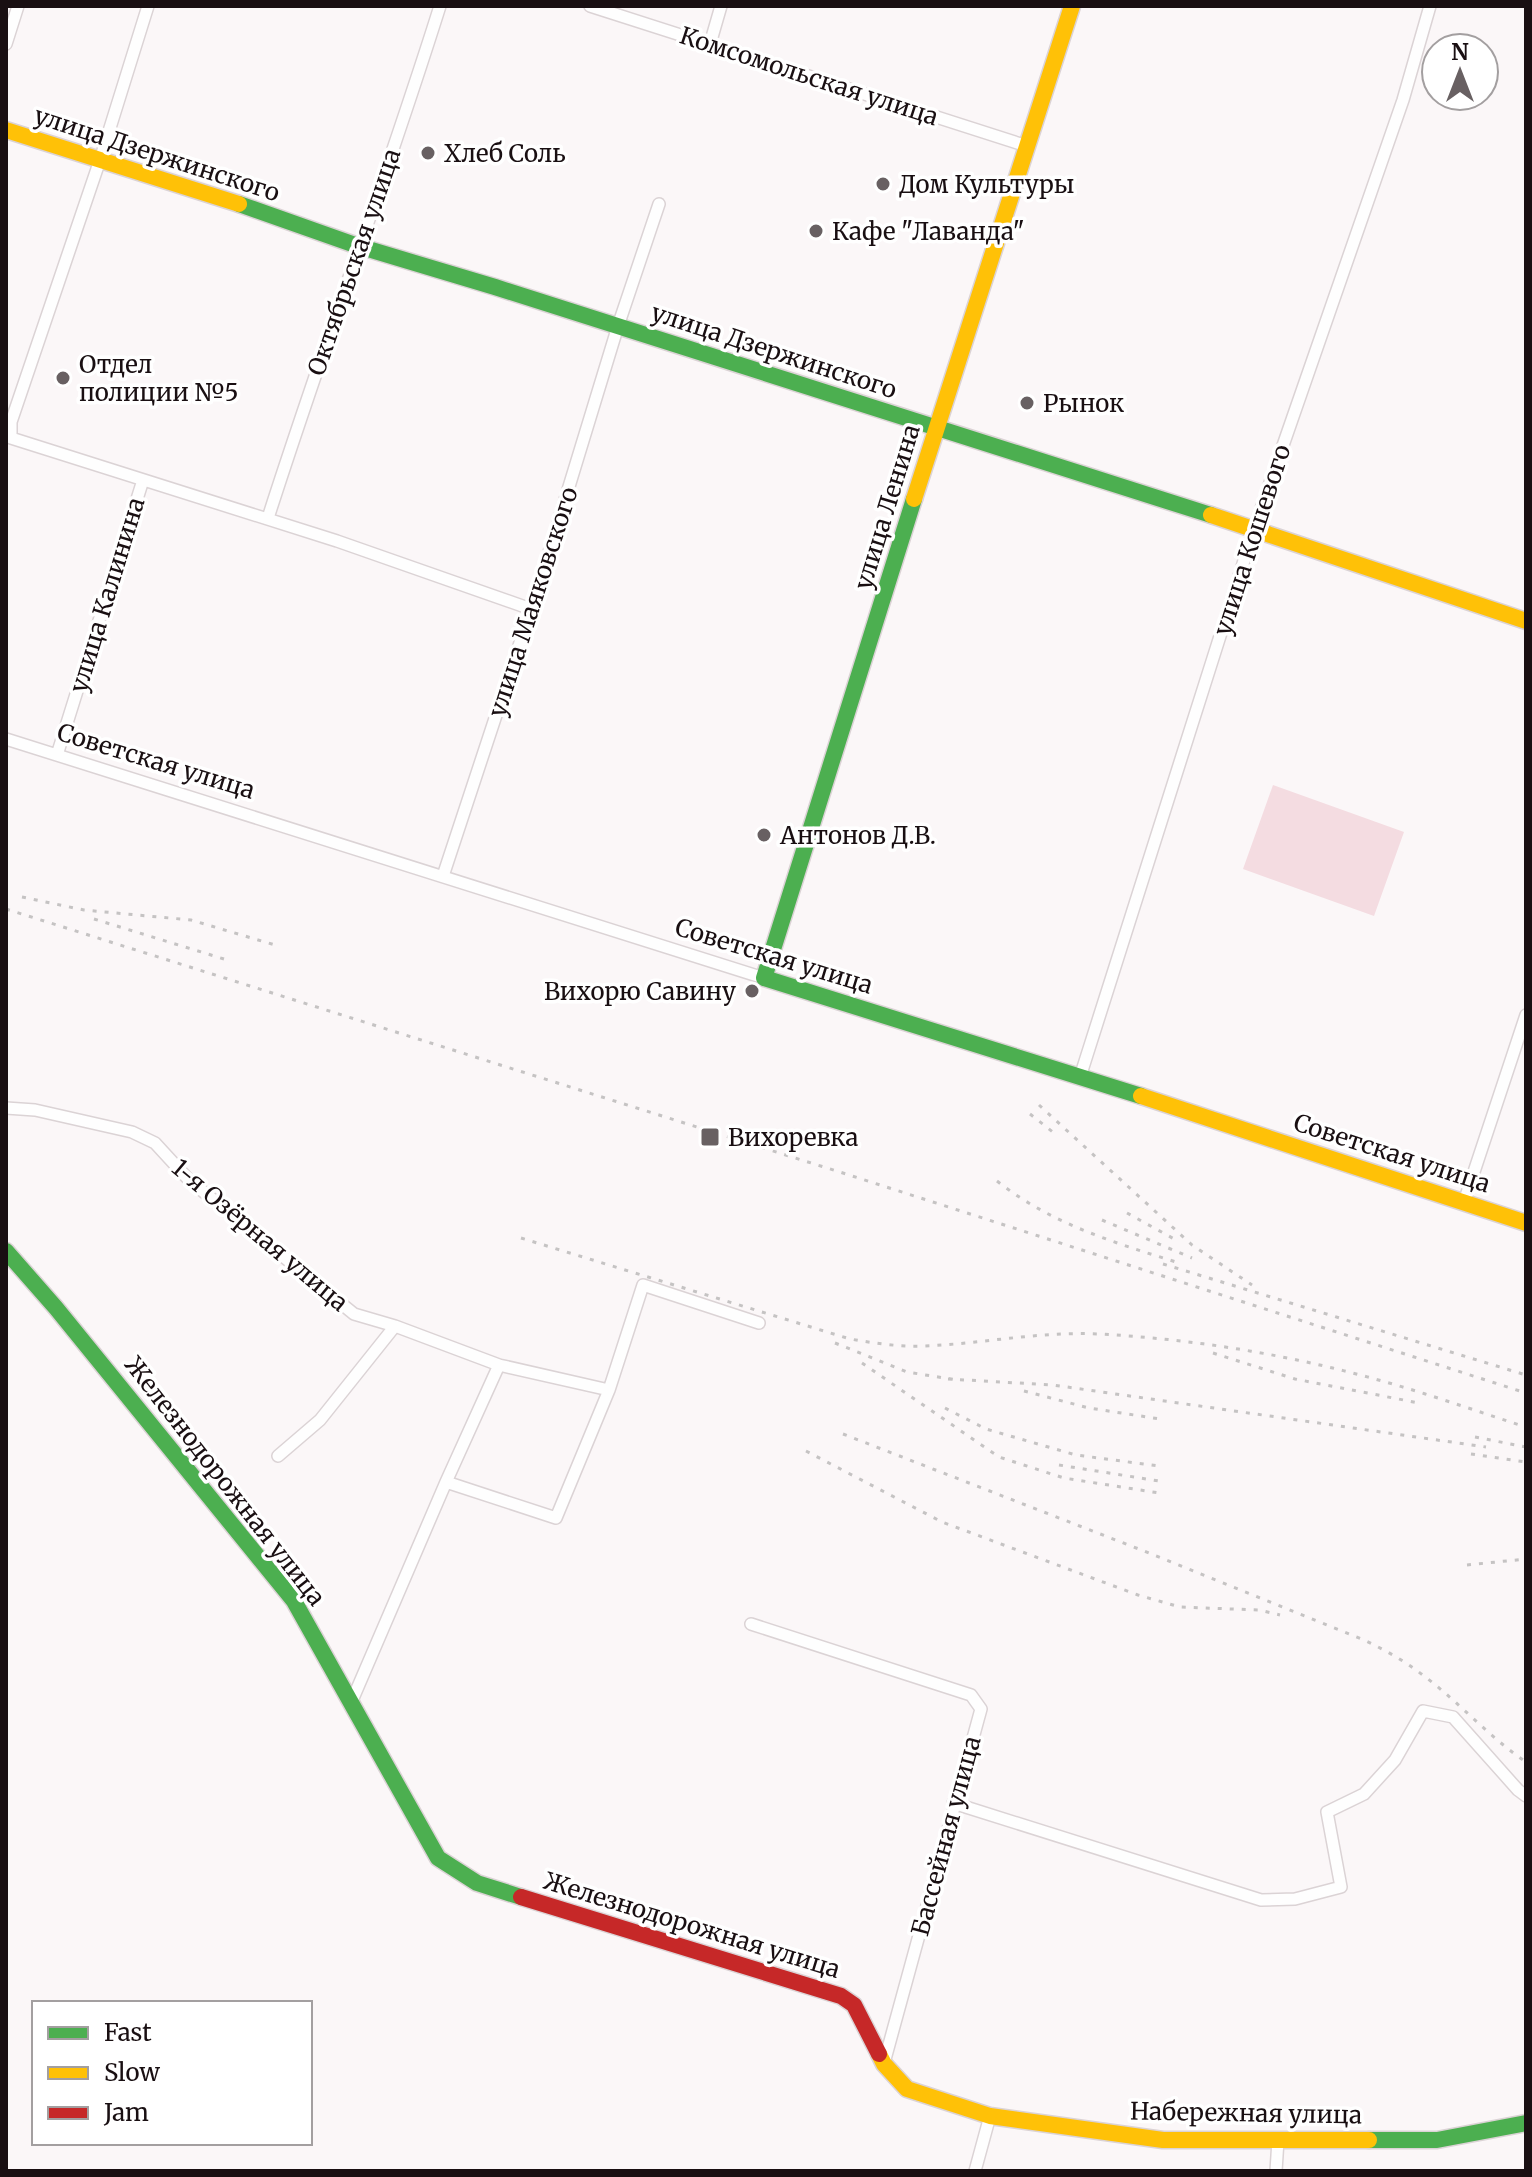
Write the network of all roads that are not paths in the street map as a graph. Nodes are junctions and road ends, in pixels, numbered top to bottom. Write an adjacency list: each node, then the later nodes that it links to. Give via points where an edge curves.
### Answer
1 (18, 6): 8 (street)
2 (148, 6): 12 (street)
3 (440, 6): 14 (street, Октябрьская улица)
4 (590, 6): 9 (street, Комсомольская улица)
5 (721, 6): 9 (street)
6 (1072, 6): 11 (street, улица Ленина)
7 (1430, 6): 19 (street, улица Кошевого, via 1403,100)
8 (6, 44)
9 (710, 44): 11 (street, Комсомольская улица)
10 (6, 130): 12 (street, улица Дзержинского)
11 (1027, 146): 16 (street, улица Ленина)
12 (100, 160): 14 (street, улица Дзержинского); 17 (street, via 11,422 11,438)
13 (659, 204): 15 (street)
14 (358, 246): 15 (street, улица Дзержинского); 18 (street, Октябрьская улица)
15 (618, 326): 16 (street, улица Дзержинского); 20 (street, улица Маяковского)
16 (937, 428): 19 (street, улица Дзержинского); 25 (street, улица Ленина)
17 (143, 480): 18 (street); 23 (street, улица Калинина)
18 (268, 518): 20 (street)
19 (1254, 529): 21 (street, улица Дзержинского); 27 (street, улица Кошевого)
20 (531, 609): 24 (street, улица Маяковского)
21 (1526, 621)
22 (6, 739): 23 (street, Советская улица)
23 (57, 755): 24 (street, Советская улица)
24 (443, 876): 25 (street, Советская улица)
25 (764, 978): 27 (street, Советская улица)
26 (1526, 1015): 29 (street)
27 (1080, 1077): 29 (street, Советская улица)
28 (6, 1108): 33 (street, 1-я Озёрная улица, via 132,1132 155,1143 189,1180 354,1314)
29 (1464, 1202): 30 (street, Советская улица)
30 (1526, 1223)
31 (6, 1251): 39 (street, Железнодорожная улица, via 294,1601)
32 (759, 1323): 35 (street, via 643,1285)
33 (395, 1326): 34 (street, 1-я Озёрная улица); 36 (street, via 320,1420)
34 (499, 1365): 35 (street, 1-я Озёрная улица); 37 (street)
35 (609, 1390): 37 (street, via 556,1518)
36 (278, 1456)
37 (446, 1482): 39 (street)
38 (751, 1624): 41 (street, Бассейная улица, via 971,1695 981,1709)
39 (351, 1703): 42 (street, Железнодорожная улица, via 438,1858 477,1883 841,1996 854,2005)
40 (1526, 1796): 41 (street, via 1453,1717 1423,1711 1395,1760 1364,1794 1327,1812 1341,1887 1295,1899 1261,1900)
41 (953, 1803): 42 (street, Бассейная улица)
42 (884, 2064): 43 (street, Набережная улица, via 907,2089)
43 (990, 2116): 45 (street, Набережная улица, via 1163,2140); 46 (street)
44 (1526, 2123): 45 (street, Набережная улица, via 1437,2140)
45 (1278, 2140): 47 (street)
46 (975, 2171)
47 (1276, 2171)

